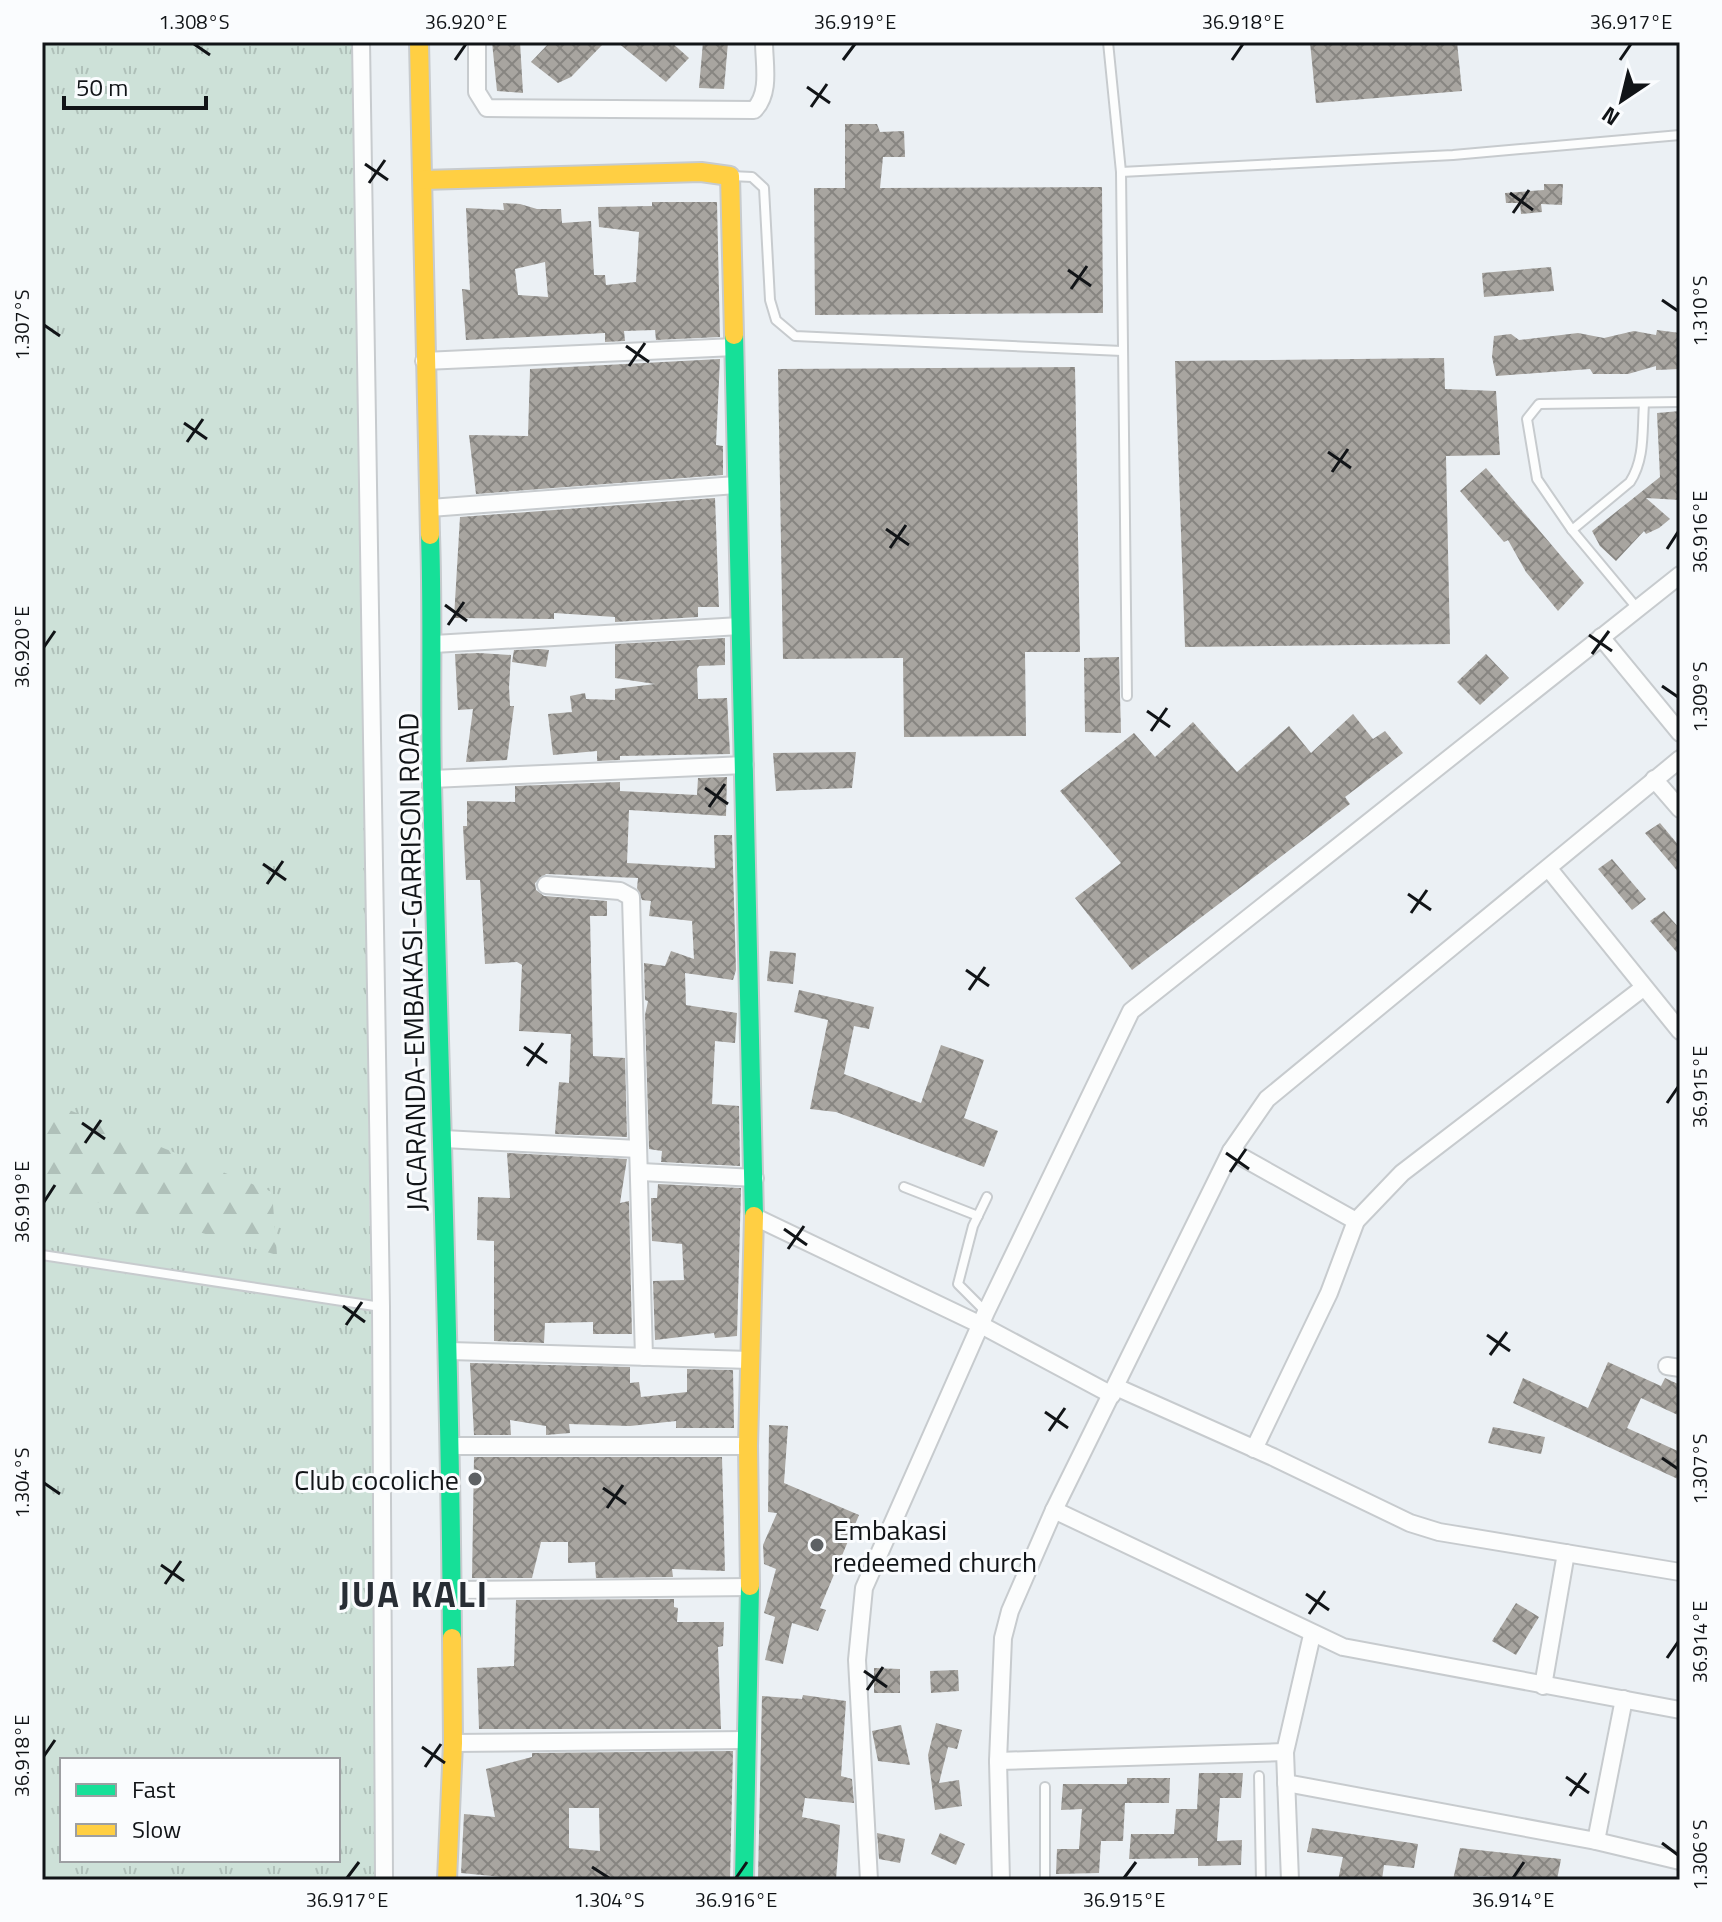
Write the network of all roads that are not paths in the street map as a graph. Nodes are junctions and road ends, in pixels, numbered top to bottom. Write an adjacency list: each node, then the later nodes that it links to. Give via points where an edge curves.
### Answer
1 (361, 42): 45 (street)
2 (419, 42): 9 (street, JACARANDA-EMBAKASI-GARRISON ROAD)
3 (477, 42): 4 (street, via 477,92 487,108 754,110 765,87)
4 (764, 42)
5 (1108, 42): 7 (lane)
6 (1680, 135): 7 (lane, via 1453,155)
7 (1121, 172): 11 (lane)
8 (730, 176): 9 (street, via 701,172); 10 (street); 11 (lane, via 752,177 764,188 770,300 776,320 795,336)
9 (423, 180): 12 (street, JACARANDA-EMBAKASI-GARRISON ROAD)
10 (735, 347): 12 (street); 15 (street)
11 (1122, 351): 23 (lane)
12 (424, 361): 16 (street, JACARANDA-EMBAKASI-GARRISON ROAD)
13 (1680, 402): 14 (lane)
14 (1644, 404): 17 (lane, via 1637,472); 17 (lane, via 1539,404 1528,414 1537,479)
15 (736, 485): 16 (street); 20 (street)
16 (430, 508): 22 (street, JACARANDA-EMBAKASI-GARRISON ROAD)
17 (1572, 530): 19 (lane)
18 (1680, 575): 19 (street)
19 (1637, 608): 21 (street)
20 (740, 626): 22 (street); 26 (street)
21 (1601, 637): 24 (street); 46 (street, via 1131,1011)
22 (434, 644): 27 (street, JACARANDA-EMBAKASI-GARRISON ROAD)
23 (1127, 696)
24 (1680, 733)
25 (1680, 759): 28 (street)
26 (745, 765): 27 (street); 38 (street)
27 (432, 779): 34 (street, JACARANDA-EMBAKASI-GARRISON ROAD)
28 (1654, 779): 29 (street); 30 (street)
29 (1680, 809)
30 (1549, 869): 32 (street); 36 (street, via 1267,1099)
31 (546, 885): 35 (street, via 620,891 631,897)
32 (1643, 988): 33 (street); 43 (street, via 1402,1173)
33 (1680, 1031)
34 (444, 1139): 35 (street); 47 (street, JACARANDA-EMBAKASI-GARRISON ROAD)
35 (638, 1149): 37 (street)
36 (1231, 1151): 43 (street); 50 (street)
37 (641, 1172): 38 (street); 48 (street)
38 (755, 1178): 42 (street)
39 (904, 1187): 41 (lane)
40 (987, 1197): 41 (lane)
41 (978, 1216): 46 (lane, via 958,1284)
42 (755, 1217): 46 (street); 49 (street)
43 (1356, 1221): 53 (street, via 1329,1293)
44 (42, 1255): 45 (lane)
45 (381, 1307): 72 (street)
46 (984, 1319): 50 (street); 75 (street, via 864,1588 857,1660)
47 (450, 1351): 48 (street); 51 (street, JACARANDA-EMBAKASI-GARRISON ROAD)
48 (644, 1357): 49 (street)
49 (750, 1360): 52 (street)
50 (1114, 1391): 53 (street); 54 (street)
51 (449, 1446): 52 (street); 58 (street, JACARANDA-EMBAKASI-GARRISON ROAD)
52 (748, 1446): 57 (street)
53 (1254, 1449): 55 (street, via 1410,1523)
54 (1054, 1510): 59 (street); 66 (street, via 1003,1638)
55 (1566, 1553): 56 (street); 60 (street)
56 (1680, 1572)
57 (750, 1587): 58 (street); 63 (street)
58 (453, 1590): 64 (street, JACARANDA-EMBAKASI-GARRISON ROAD)
59 (1312, 1635): 60 (street, via 1372,1655); 65 (street)
60 (1543, 1686): 61 (street)
61 (1624, 1699): 62 (street); 70 (street)
62 (1680, 1710)
63 (746, 1740): 64 (street); 74 (street)
64 (453, 1743): 73 (street, JACARANDA-EMBAKASI-GARRISON ROAD)
65 (1285, 1752): 66 (street); 68 (street)
66 (998, 1761): 76 (street)
67 (1259, 1776): 78 (lane)
68 (1286, 1783): 70 (street); 79 (street)
69 (1045, 1787): 77 (lane)
70 (1596, 1841): 71 (street)
71 (1680, 1861)
72 (384, 1880)
73 (447, 1880)
74 (744, 1880)
75 (869, 1880)
76 (1001, 1880)
77 (1045, 1880)
78 (1261, 1880)
79 (1290, 1880)

